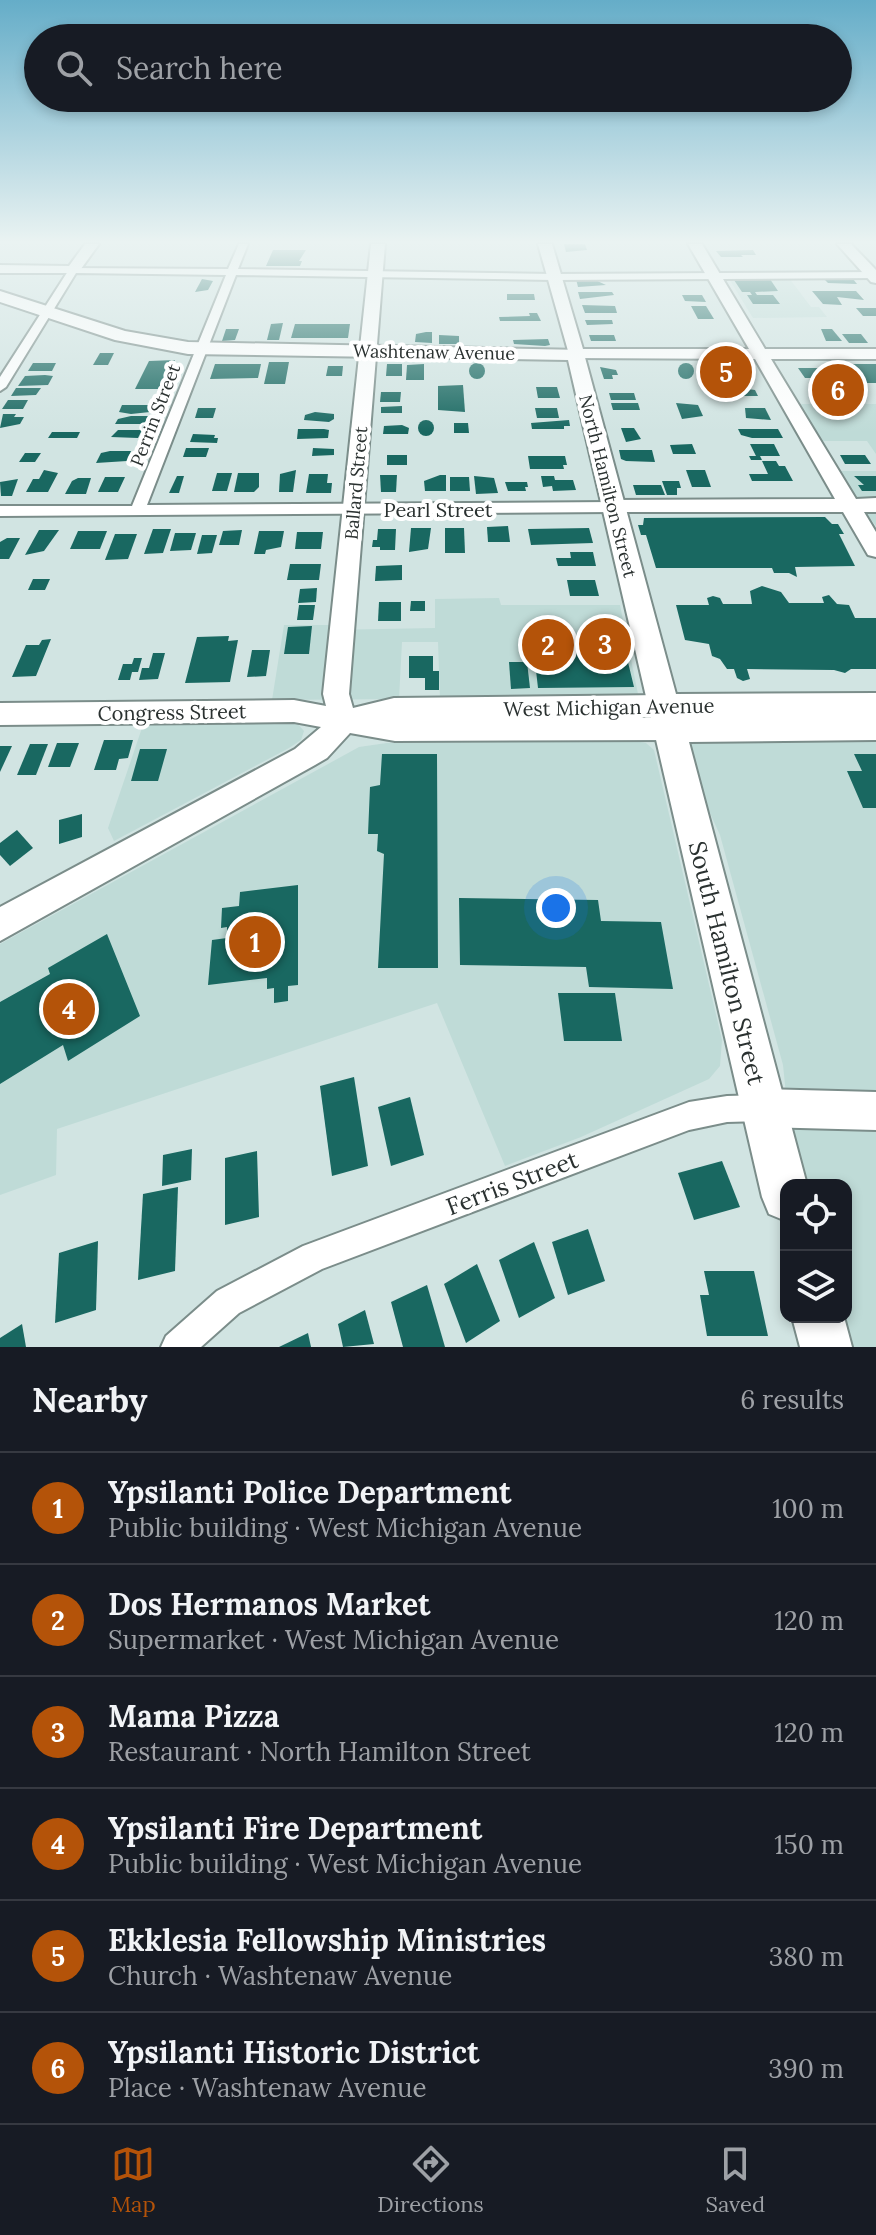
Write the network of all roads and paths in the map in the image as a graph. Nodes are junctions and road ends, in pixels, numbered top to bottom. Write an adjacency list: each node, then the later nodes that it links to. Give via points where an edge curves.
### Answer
1 (33, 307): 7 (main road, Washtenaw Avenue)
2 (48, 307): 7 (street)
3 (217, 307): 8 (street, Perrin Street)
4 (372, 307): 9 (street, Ballard Street)
5 (562, 307): 10 (street, North Hamilton Street)
6 (732, 307): 11 (street)
7 (45, 311): 8 (main road, Washtenaw Avenue, via 137,340); 13 (street)
8 (201, 348): 9 (main road, Washtenaw Avenue); 18 (street, Perrin Street)
9 (368, 351): 10 (main road, Washtenaw Avenue); 17 (street, Ballard Street)
10 (576, 354): 11 (street, Washtenaw Avenue); 16 (main road, North Hamilton Street)
11 (760, 354): 12 (street, Washtenaw Avenue); 14 (street)
12 (876, 354)
13 (0, 387)
14 (849, 505): 15 (street, Pearl Street); 16 (street, Pearl Street); 20 (street)
15 (876, 505)
16 (613, 507): 17 (street, Pearl Street); 23 (main road, North Hamilton Street)
17 (353, 509): 18 (street, Pearl Street); 24 (street, Ballard Street, via 336,694)
18 (138, 510): 19 (street, Pearl Street)
19 (0, 511)
20 (876, 550)
21 (876, 705): 23 (main road, West Michigan Avenue)
22 (0, 714): 24 (street, Congress Street, via 294,711)
23 (667, 717): 24 (street, West Michigan Avenue, via 395,730); 25 (main road, West Michigan Avenue); 27 (main road, South Hamilton Street)
24 (343, 722): 26 (street, via 317,750)
25 (876, 727)
26 (0, 925)
27 (762, 1108): 28 (street, Ferris Street); 29 (main road, South Hamilton Street); 31 (street, Ferris Street, via 689,1116 314,1257 228,1302)
28 (876, 1111)
29 (781, 1179)
30 (820, 1323): 32 (main road)
31 (177, 1347)
32 (826, 1347)

